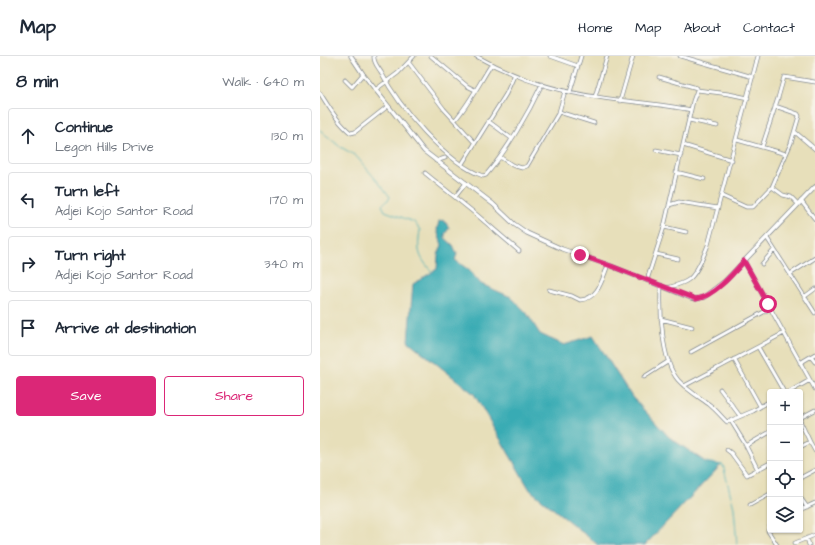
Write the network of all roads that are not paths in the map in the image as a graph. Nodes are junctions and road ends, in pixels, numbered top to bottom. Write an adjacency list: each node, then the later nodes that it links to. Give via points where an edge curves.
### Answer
1 (351, 56): 15 (street)
2 (374, 56): 20 (street, via 374,61)
3 (414, 56): 12 (street)
4 (431, 56): 24 (street)
5 (476, 56): 13 (street)
6 (550, 56): 14 (street)
7 (581, 56): 14 (street)
8 (607, 56): 29 (street)
9 (633, 56): 31 (street)
10 (680, 56): 18 (street)
11 (758, 56): 18 (street)
12 (409, 63): 20 (street); 36 (street, via 444,110)
13 (491, 65): 16 (street); 24 (street)
14 (578, 66): 27 (street)
15 (363, 74): 19 (street, via 352,87); 23 (street)
16 (514, 76): 22 (street); 38 (street, via 506,94)
17 (659, 77): 25 (street)
18 (752, 77): 30 (street)
19 (345, 80)
20 (386, 82): 23 (street); 55 (street, via 421,128)
21 (815, 82): 33 (street, via 784,77)
22 (542, 84): 26 (street); 42 (street)
23 (376, 90): 32 (street)
24 (475, 90): 36 (street)
25 (697, 90): 30 (street); 34 (street)
26 (565, 91): 27 (street); 35 (street)
27 (570, 92): 29 (street)
28 (320, 93): 32 (street, via 345,129 351,133)
29 (595, 97): 31 (street)
30 (748, 98): 43 (street)
31 (620, 101): 34 (street)
32 (388, 106): 54 (street)
33 (775, 106): 41 (street, via 798,115); 46 (street)
34 (691, 110): 37 (street)
35 (559, 112): 39 (street); 51 (street, via 527,166 522,168 512,165)
36 (455, 120): 44 (street)
37 (689, 120): 40 (street); 45 (street)
38 (488, 121): 42 (street); 44 (street)
39 (594, 123)
40 (717, 126)
41 (795, 132): 47 (street); 49 (street)
42 (511, 138): 51 (street)
43 (737, 140): 46 (street); 53 (street)
44 (475, 143): 55 (street)
45 (683, 145): 50 (street); 53 (street)
46 (762, 147): 49 (street)
47 (815, 148)
48 (656, 150): 50 (street)
49 (786, 154): 60 (street)
50 (681, 155): 56 (street)
51 (500, 157): 55 (street, via 486,175 480,175)
52 (445, 158): 54 (street)
53 (732, 160): 62 (street)
54 (436, 161): 59 (street)
55 (462, 164)
56 (676, 172): 58 (street); 65 (street)
57 (425, 173): 63 (street)
58 (704, 179)
59 (466, 183): 63 (street); 78 (street, via 527,233 562,249)
60 (772, 187): 62 (street, via 753,207 746,207); 64 (street)
61 (815, 187): 64 (street)
62 (722, 196): 66 (street)
63 (455, 197): 72 (street)
64 (800, 203): 67 (street); 70 (street)
65 (669, 205): 66 (street, via 679,202); 68 (street)
66 (718, 208): 82 (street, via 708,245 693,275 683,283)
67 (815, 219)
68 (664, 227): 69 (street); 73 (street)
69 (686, 232)
70 (767, 238): 71 (street); 76 (street)
71 (774, 250): 77 (street); 79 (street)
72 (519, 251)
73 (656, 254): 75 (street); 80 (street)
74 (815, 258): 79 (street)
75 (678, 259)
76 (744, 261): 82 (street, via 723,283 700,298 691,298); 86 (street)
77 (762, 264)
78 (608, 265): 80 (street); 84 (street, via 596,293 591,297 580,300)
79 (790, 274): 85 (street)
80 (647, 280): 81 (street)
81 (661, 286): 82 (street); 88 (street)
82 (667, 288)
83 (815, 289): 85 (street)
84 (549, 290)
85 (804, 297): 87 (street)
86 (771, 308): 90 (street); 92 (street)
87 (815, 313)
88 (661, 319): 89 (street); 96 (street)
89 (692, 327)
90 (784, 333): 91 (street); 98 (street)
91 (758, 347): 95 (street); 103 (street)
92 (691, 352)
93 (815, 354): 94 (street)
94 (811, 357): 97 (street); 98 (street)
95 (734, 359): 101 (street); 107 (street)
96 (669, 361): 99 (street); 101 (street, via 675,375)
97 (815, 362)
98 (800, 363): 100 (street)
99 (644, 377)
100 (810, 380): 104 (street); 105 (street)
101 (684, 386): 111 (street, via 714,408 727,422)
102 (720, 389): 109 (street)
103 (782, 389)
104 (794, 389)
105 (815, 390)
106 (767, 402): 107 (street)
107 (760, 406): 109 (street)
108 (815, 410): 110 (street)
109 (740, 416): 111 (street)
110 (803, 418)
111 (731, 421): 115 (street)
112 (802, 425): 114 (street)
113 (767, 434): 115 (street)
114 (810, 442): 116 (street); 118 (street)
115 (746, 446): 120 (street)
116 (803, 446)
117 (727, 450): 120 (street, via 747,475)
118 (815, 451)
119 (767, 465): 120 (street)
120 (758, 470)
121 (815, 470): 122 (street)
122 (803, 476)
123 (767, 496): 126 (street)
124 (803, 501): 127 (street)
125 (815, 503): 127 (street)
126 (750, 505)
127 (807, 507): 128 (street)
128 (803, 509)
129 (769, 533): 133 (street)
130 (815, 535): 131 (street)
131 (807, 538): 132 (street); 134 (street)
132 (795, 543)
133 (776, 545)
134 (809, 545)

